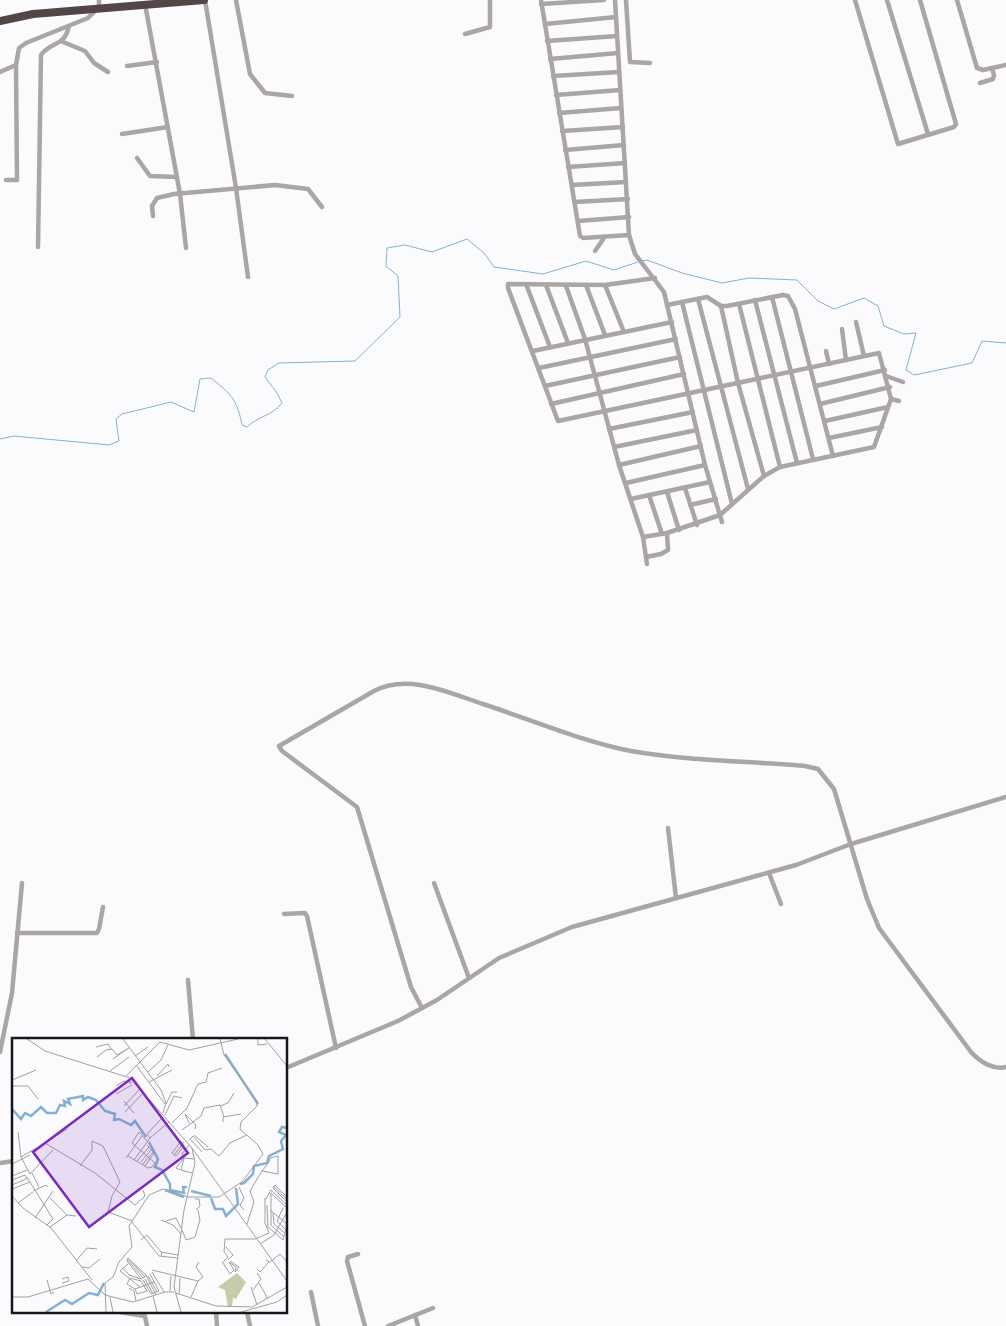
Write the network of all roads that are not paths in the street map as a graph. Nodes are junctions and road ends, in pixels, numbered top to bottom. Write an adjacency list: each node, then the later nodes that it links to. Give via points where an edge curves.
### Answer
1 (205, 0): 13 (highway); 54 (street)
2 (236, 0): 37 (street, via 250,74 265,92)
3 (490, 0): 18 (street, via 490,26)
4 (604, 0): 11 (street)
5 (615, 0): 14 (street)
6 (626, 0): 25 (street, via 630,62)
7 (854, 0): 44 (street, via 898,144)
8 (887, 0): 44 (street)
9 (920, 0): 44 (street, via 956,124)
10 (957, 0): 29 (street, via 977,68)
11 (541, 2): 16 (street)
12 (98, 4): 13 (highway); 15 (highway); 17 (street, via 88,18)
13 (145, 4): 24 (street)
14 (616, 17): 16 (street); 19 (street)
15 (0, 21)
16 (545, 24): 20 (street)
17 (69, 26): 21 (street); 26 (street, via 26,43 20,48)
18 (466, 34)
19 (617, 36): 20 (street); 22 (street)
20 (547, 40): 23 (street)
21 (62, 42): 31 (street, via 85,51 94,64); 64 (street, via 45,49 40,63)
22 (618, 53): 23 (street); 32 (street)
23 (550, 59): 33 (street)
24 (157, 62): 27 (street); 40 (street)
25 (650, 63)
26 (16, 65): 30 (street); 51 (street, via 17,180)
27 (127, 66)
28 (1006, 66): 29 (street)
29 (992, 69): 34 (street, via 993,79)
30 (0, 72)
31 (108, 72)
32 (619, 72): 33 (street); 35 (street)
33 (553, 76): 36 (street)
34 (980, 83)
35 (620, 90): 36 (street); 38 (street)
36 (556, 95): 39 (street)
37 (292, 96)
38 (621, 108): 39 (street); 41 (street)
39 (559, 113): 42 (street)
40 (168, 127): 43 (street); 50 (street)
41 (622, 127): 42 (street); 45 (street)
42 (562, 131): 46 (street)
43 (122, 134)
44 (928, 134)
45 (624, 145): 46 (street); 48 (street)
46 (566, 150): 49 (street)
47 (137, 158): 50 (street, via 150,176)
48 (625, 163): 49 (street); 52 (street)
49 (568, 167): 53 (street)
50 (176, 177): 55 (street)
51 (6, 180)
52 (626, 182): 53 (street); 56 (street)
53 (572, 185): 57 (street)
54 (236, 188): 55 (street); 58 (street, via 275,185 308,189); 67 (street)
55 (180, 194): 59 (street, via 152,202); 65 (street)
56 (628, 199): 57 (street); 60 (street)
57 (575, 202): 61 (street)
58 (322, 207)
59 (153, 216)
60 (629, 217): 61 (street); 62 (street)
61 (578, 221): 63 (street, via 582,237)
62 (629, 236): 63 (street); 68 (street, via 635,254)
63 (604, 238): 66 (street)
64 (38, 247)
65 (186, 248)
66 (595, 251)
67 (248, 276)
68 (655, 278): 71 (street); 79 (street, via 664,292)
69 (526, 284): 70 (street); 89 (street); 90 (street, via 510,284 508,288)
70 (546, 285): 72 (street); 88 (street)
71 (605, 285): 73 (street); 84 (street)
72 (566, 286): 73 (street); 86 (street)
73 (586, 286): 85 (street)
74 (772, 297): 76 (street); 98 (street, via 783,295 792,301); 100 (street)
75 (698, 298): 77 (street); 80 (street, via 707,297); 110 (street)
76 (755, 300): 78 (street); 103 (street)
77 (682, 302): 79 (street); 112 (street)
78 (739, 304): 80 (street); 105 (street)
79 (667, 305): 81 (street)
80 (721, 306): 107 (street)
81 (672, 322): 84 (street); 87 (street)
82 (856, 322): 92 (street)
83 (842, 329): 95 (street)
84 (624, 332): 85 (street)
85 (605, 335): 86 (street)
86 (585, 339): 88 (street); 93 (street)
87 (676, 339): 93 (street); 94 (street)
88 (568, 343): 89 (street)
89 (550, 347): 90 (street)
90 (533, 351): 97 (street)
91 (826, 351): 96 (street)
92 (864, 356): 95 (street); 99 (street, via 879,353)
93 (590, 357): 97 (street); 102 (street)
94 (680, 357): 101 (street); 102 (street)
95 (846, 360): 96 (street)
96 (829, 364): 98 (street)
97 (539, 368): 108 (street)
98 (812, 368): 100 (street); 109 (street)
99 (884, 370): 104 (street); 109 (street)
100 (793, 372): 103 (street); 130 (street)
101 (684, 374): 113 (street); 114 (street)
102 (595, 375): 108 (street); 113 (street)
103 (776, 375): 105 (street); 131 (street)
104 (886, 376): 106 (street); 111 (street)
105 (757, 379): 107 (street); 134 (street)
106 (903, 382)
107 (738, 383): 110 (street); 135 (street)
108 (545, 386): 117 (street)
109 (816, 386): 118 (street)
110 (720, 387): 112 (street); 139 (street)
111 (890, 387): 115 (street); 118 (street)
112 (703, 391): 114 (street); 144 (street)
113 (599, 393): 117 (street); 120 (street)
114 (688, 394): 120 (street); 121 (street)
115 (891, 399): 116 (street); 119 (street)
116 (899, 400)
117 (551, 404): 120 (street, via 556,420 560,421)
118 (820, 404): 122 (street)
119 (888, 406): 122 (street); 123 (street)
120 (604, 412): 124 (street)
121 (693, 412): 124 (street); 125 (street)
122 (824, 421): 126 (street)
123 (882, 427): 126 (street); 129 (street, via 874,446)
124 (609, 429): 128 (street)
125 (697, 430): 127 (street); 128 (street)
126 (829, 438): 129 (street)
127 (701, 446): 132 (street); 133 (street)
128 (614, 447): 132 (street)
129 (833, 456): 130 (street)
130 (814, 459): 131 (street)
131 (797, 462): 134 (street)
132 (619, 465): 137 (street)
133 (705, 465): 136 (street); 137 (street)
134 (780, 467): 135 (street)
135 (764, 476): 139 (street)
136 (710, 482): 138 (street); 143 (street)
137 (626, 483): 142 (street)
138 (685, 488): 140 (street); 145 (street)
139 (748, 489): 144 (street)
140 (667, 492): 141 (street); 149 (street)
141 (649, 495): 142 (street); 150 (street)
142 (631, 499): 151 (street)
143 (716, 499): 145 (street); 146 (street)
144 (732, 504): 146 (street)
145 (690, 505): 148 (street)
146 (720, 515): 147 (street); 148 (street)
147 (722, 522)
148 (696, 525): 149 (street)
149 (679, 530): 150 (street)
150 (665, 533): 151 (street); 152 (street, via 668,550)
151 (643, 537): 152 (street)
152 (646, 557): 153 (street)
153 (647, 564)
154 (1006, 796): 156 (street)
155 (668, 828): 160 (street)
156 (851, 844): 157 (street); 167 (street, via 834,789 814,767 666,756 630,750 438,689 405,682 384,686 279,746 357,807 411,987); 172 (street, via 882,932 976,1058 992,1067)
157 (769, 873): 160 (street); 161 (street)
158 (22, 883): 164 (street)
159 (434, 883): 165 (street)
160 (676, 898): 165 (street, via 572,927 519,948)
161 (781, 904)
162 (103, 907): 164 (street, via 97,933)
163 (284, 914): 169 (street, via 306,913)
164 (17, 933): 170 (street, via 12,993)
165 (469, 978): 167 (street)
166 (188, 980): 168 (street)
167 (422, 1008): 169 (street)
168 (193, 1038)
169 (336, 1048): 171 (street)
170 (0, 1052)
171 (288, 1067)
172 (1006, 1067)
173 (358, 1254): 180 (street, via 348,1257 347,1261)
174 (311, 1292): 179 (street)
175 (433, 1308): 177 (street)
176 (144, 1314): 178 (street)
177 (415, 1315): 181 (street); 182 (street)
178 (147, 1326)
179 (318, 1326)
180 (365, 1326)
181 (388, 1326)
182 (418, 1326)

